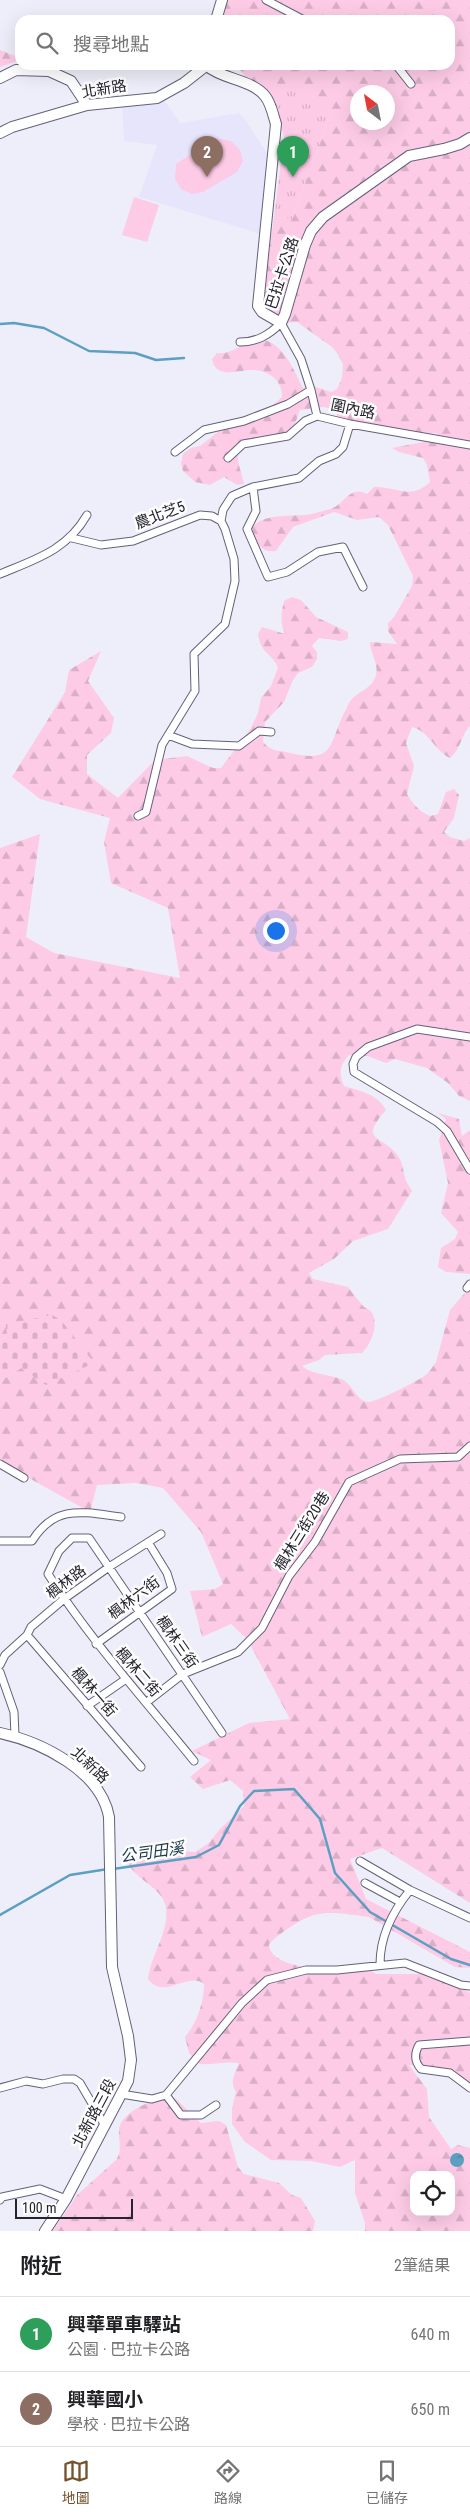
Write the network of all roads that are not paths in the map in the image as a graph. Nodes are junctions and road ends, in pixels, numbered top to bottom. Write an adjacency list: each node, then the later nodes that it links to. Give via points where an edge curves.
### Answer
1 (222, 0): 3 (main road)
2 (266, 0): 4 (street)
3 (218, 15)
4 (294, 15)
5 (202, 70): 10 (main road, 北新路, via 157,98)
6 (213, 70): 13 (main road, 巴拉卡公路, via 259,90 266,97 276,124 258,306)
7 (400, 70): 9 (street)
8 (0, 78): 10 (main road, via 16,70 49,71 71,81)
9 (411, 84)
10 (87, 105): 11 (main road, 北新路)
11 (0, 133)
12 (470, 138): 13 (main road, 巴拉卡公路, via 444,149 409,156 323,217 311,230)
13 (281, 323): 14 (street, via 261,338); 15 (street, 圍內路, via 301,360)
14 (240, 342)
15 (311, 390): 16 (street, 圍內路); 19 (street, via 288,404 244,421 204,430)
16 (316, 416): 17 (street, 圍內路); 20 (street, via 288,436 243,444)
17 (350, 424): 18 (street, 圍內路); 21 (street, via 343,447 336,454 319,460 299,478)
18 (470, 445)
19 (175, 452)
20 (228, 458)
21 (253, 487): 23 (street, via 232,496); 26 (street, via 256,511 247,529 268,577 287,572 318,552 343,547)
22 (87, 515): 24 (street)
23 (220, 521): 24 (street, 農北芝5, via 200,515 133,541 101,545); 28 (street, via 234,559 235,581 225,624 194,654 195,691)
24 (72, 538): 25 (street, via 46,555)
25 (0, 574)
26 (363, 588)
27 (271, 732): 28 (street, via 259,731 238,746 192,744)
28 (168, 735): 29 (street, via 162,745 146,812)
29 (138, 816)
30 (470, 1037): 31 (street, via 417,1029 368,1047 356,1056 353,1064 354,1072 447,1131)
31 (470, 1170)
32 (470, 1446): 46 (street, 楓林三街20巷, via 458,1457 400,1459 349,1482 315,1542 290,1576 262,1628 238,1652)
33 (0, 1464): 34 (street)
34 (24, 1478)
35 (121, 1517): 37 (street, via 74,1511 56,1516 41,1527 32,1541)
36 (161, 1534): 38 (street, 楓林路)
37 (0, 1542)
38 (148, 1542): 39 (street, 楓林路); 41 (street, 楓林六街, via 172,1589)
39 (109, 1567): 40 (street, 楓林路); 40 (street, 楓林三街, via 89,1538 72,1538 59,1551 48,1574); 41 (street, 楓林三街)
40 (64, 1599): 42 (street, 楓林路, via 31,1627); 43 (street, 楓林二街)
41 (139, 1611): 43 (street, 楓林六街); 46 (street, 楓林三街)
42 (27, 1635): 44 (street, 楓林路); 49 (street, 楓林一街)
43 (96, 1644): 47 (street, 楓林二街)
44 (0, 1664)
45 (0, 1672): 52 (street, via 14,1712)
46 (184, 1674): 48 (street, 楓林三街20巷); 51 (street, 楓林三街)
47 (126, 1679): 48 (street, 楓林二街); 49 (street)
48 (147, 1702): 53 (street, 楓林二街)
49 (87, 1706): 54 (street, 楓林一街)
50 (0, 1733): 52 (main road, 北新路)
51 (222, 1733)
52 (15, 1736): 56 (main road, 北新路, via 50,1749 101,1795 108,1807)
53 (194, 1761)
54 (141, 1767)
55 (360, 1861): 58 (street)
56 (110, 1880): 66 (main road, 北新路三段, via 112,1967 131,2060 128,2081)
57 (365, 1883): 59 (street)
58 (410, 1890): 59 (street); 60 (street)
59 (400, 1902): 61 (street, via 384,1935)
60 (470, 1918)
61 (380, 1964): 62 (street, via 405,1963); 67 (street, via 337,1970 306,1970 268,1980 242,2003)
62 (470, 1986)
63 (470, 2041): 65 (street, via 419,2046 415,2052 420,2069 450,2073)
64 (0, 2088): 69 (street, via 26,2081 43,2084 74,2079 80,2083)
65 (470, 2088)
66 (121, 2094): 67 (street, via 152,2099); 69 (main road, 北新路三段)
67 (166, 2095): 68 (street, via 182,2115 201,2115)
68 (216, 2105)
69 (104, 2124): 70 (main road, 北新路三段)
70 (66, 2199): 71 (street, via 40,2189); 72 (main road, 北新路三段)
71 (0, 2200)
72 (45, 2231)

